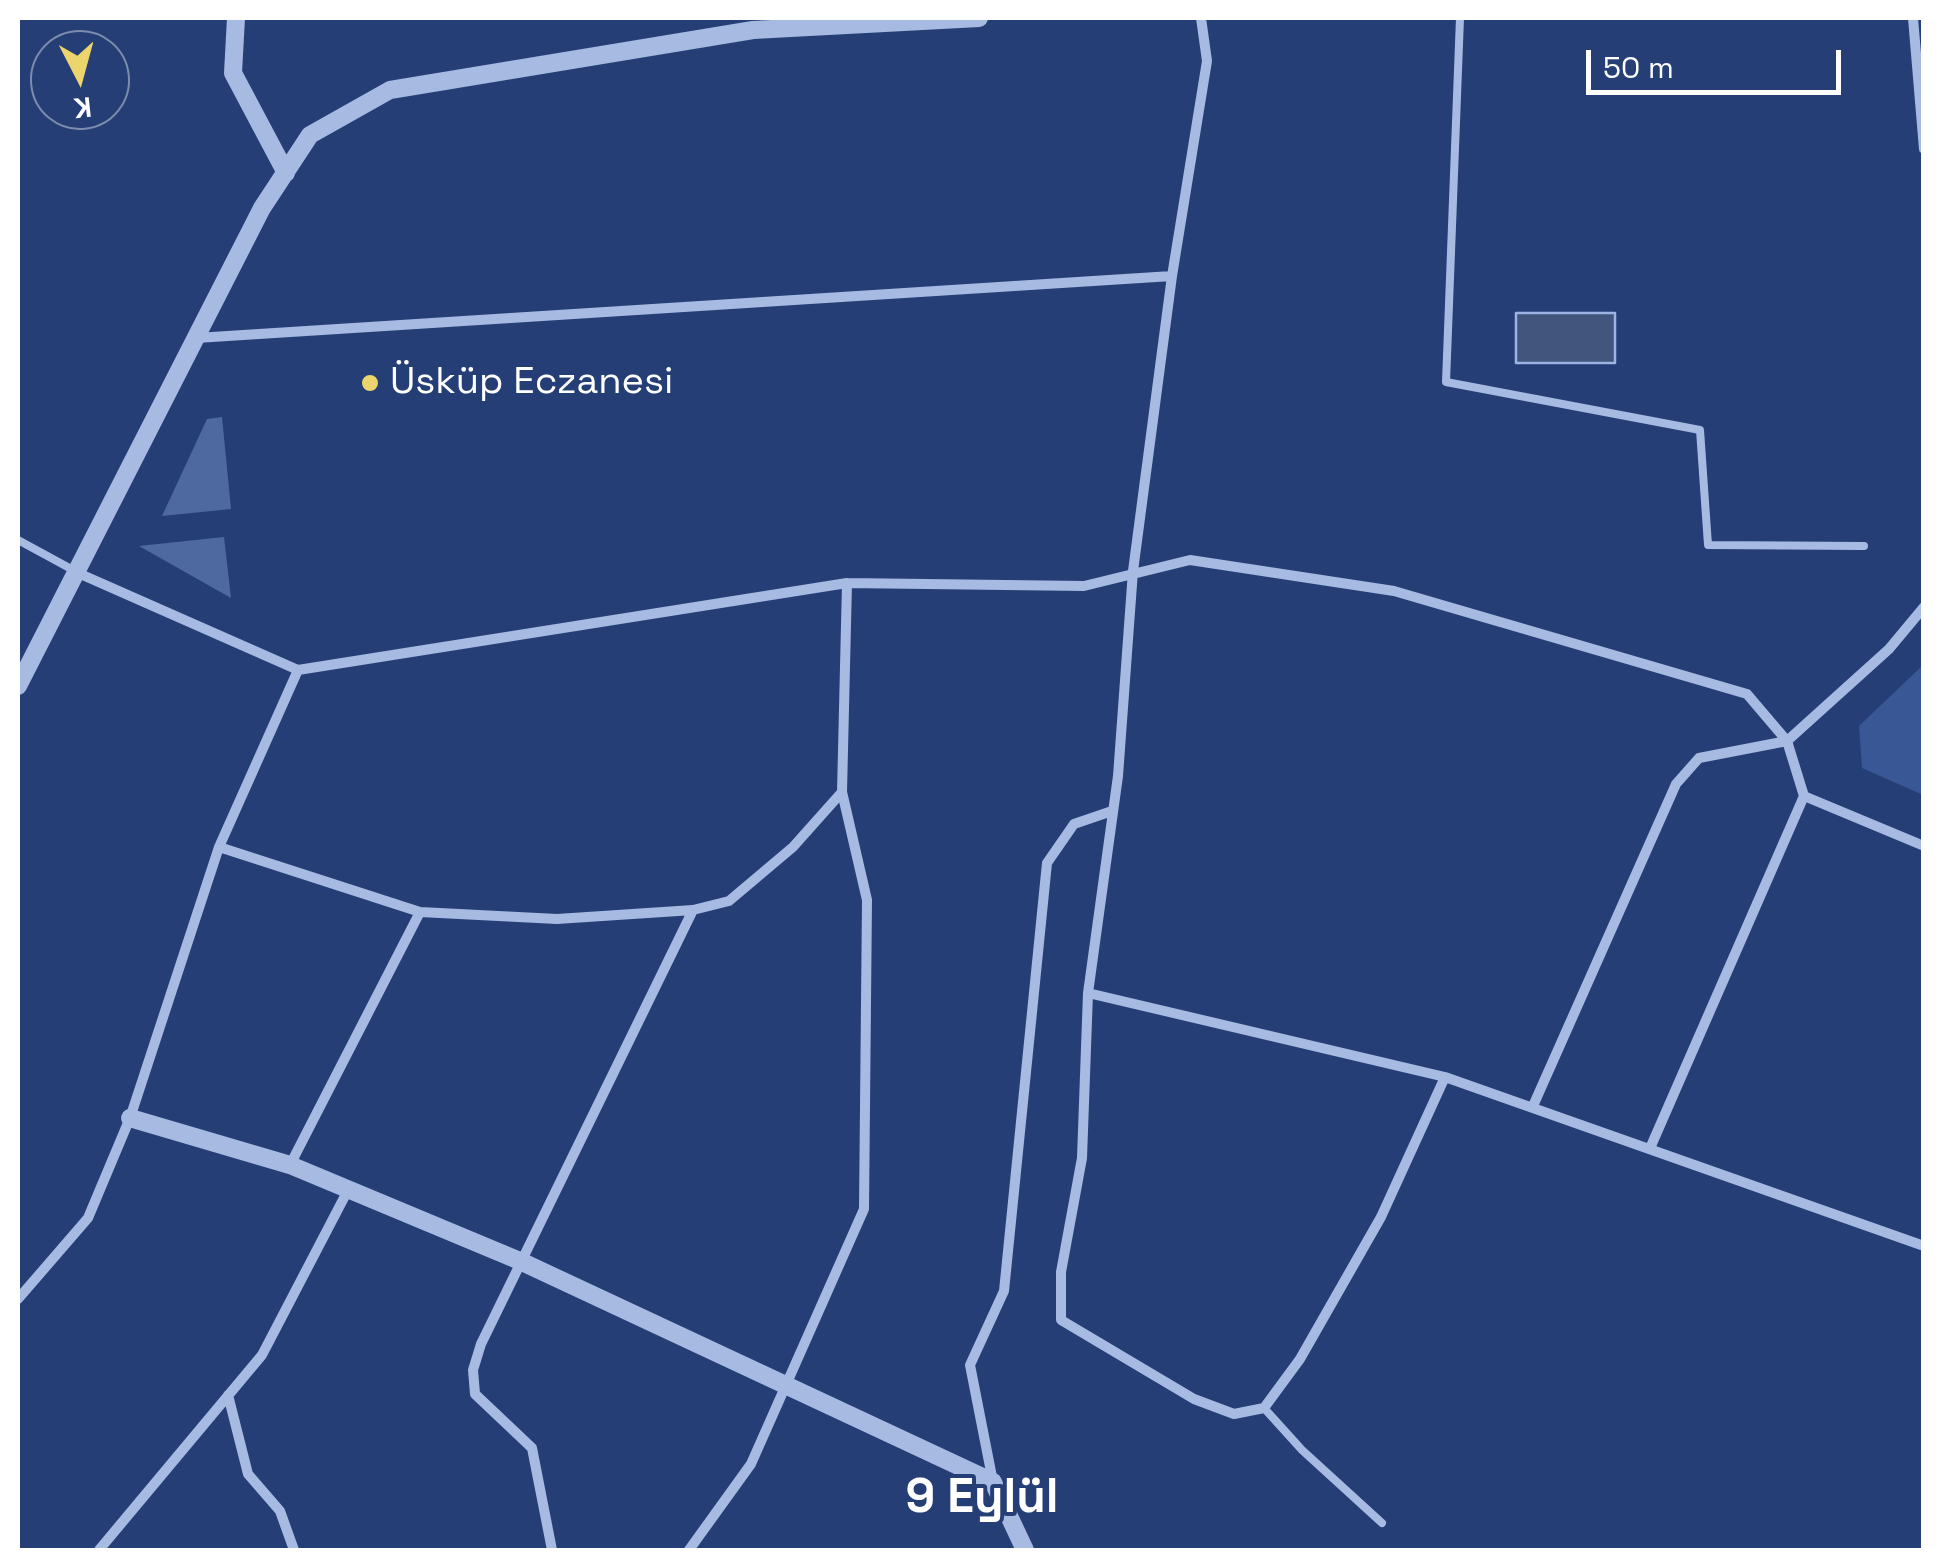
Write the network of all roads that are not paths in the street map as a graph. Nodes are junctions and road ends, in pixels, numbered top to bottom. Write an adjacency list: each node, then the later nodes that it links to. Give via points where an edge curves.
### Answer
1 (236, 18): 8 (street, via 233,73)
2 (980, 18): 6 (street)
3 (1200, 18): 9 (street, via 1207,60)
4 (1460, 18): 12 (lane, via 1446,382 1700,430 1708,545)
5 (1913, 18): 7 (street)
6 (747, 24): 8 (street, via 390,90 310,135)
7 (1924, 148)
8 (286, 173): 10 (street)
9 (1172, 276): 10 (street); 13 (street)
10 (196, 338): 14 (street)
11 (18, 540): 14 (lane)
12 (1864, 546)
13 (1133, 571): 15 (street, via 1084,586); 19 (street, via 1190,560 1394,591 1748,694); 22 (street)
14 (78, 572): 17 (street); 18 (street)
15 (848, 583): 17 (street); 20 (street)
16 (1924, 607): 19 (street, via 1889,649)
17 (298, 670): 24 (street)
18 (18, 686)
19 (1787, 741): 21 (street); 29 (street, via 1699,758 1676,784)
20 (842, 792): 25 (street, via 793,847 729,902); 37 (street, via 867,900 864,1210)
21 (1804, 796): 23 (street); 31 (street)
22 (1112, 811): 27 (street); 40 (street, via 1074,824 1048,863 1004,1292 970,1366)
23 (1924, 846)
24 (220, 847): 26 (street); 30 (street)
25 (694, 910): 26 (street, via 557,919); 35 (street)
26 (420, 912): 32 (street)
27 (1088, 993): 28 (street); 39 (street, via 1082,1158 1061,1272 1061,1320 1194,1399 1234,1414)
28 (1445, 1077): 29 (street); 39 (street, via 1380,1217 1300,1359)
29 (1533, 1106): 31 (street)
30 (130, 1118): 32 (street); 36 (street, via 88,1218)
31 (1651, 1146): 34 (street)
32 (290, 1165): 33 (street)
33 (347, 1192): 35 (street); 38 (street, via 262,1354)
34 (1924, 1246)
35 (520, 1261): 37 (street); 44 (street, via 472,1370 475,1394 532,1448)
36 (18, 1299)
37 (785, 1387): 40 (street); 45 (street, via 751,1464)
38 (228, 1395): 42 (street); 43 (street, via 248,1474 280,1511)
39 (1264, 1408): 41 (lane)
40 (993, 1482): 46 (street)
41 (1382, 1523)
42 (99, 1550)
43 (294, 1550)
44 (552, 1550)
45 (689, 1550)
46 (1024, 1550)

